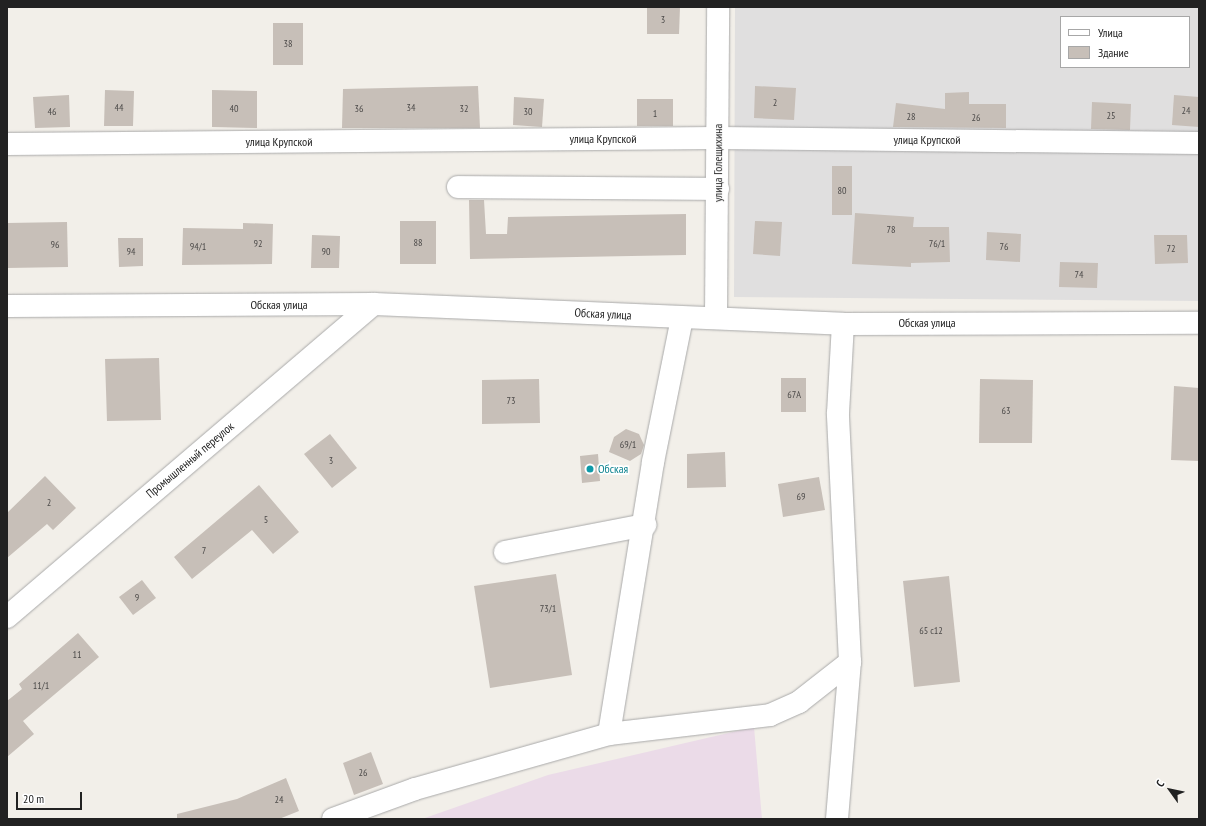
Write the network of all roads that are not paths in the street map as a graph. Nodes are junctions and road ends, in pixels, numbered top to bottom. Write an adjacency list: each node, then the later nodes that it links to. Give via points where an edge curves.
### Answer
1 (718, 7): 2 (street, улица Голещихина)
2 (718, 138): 3 (street, улица Крупской); 4 (street, улица Крупской); 6 (street, улица Голещихина)
3 (1199, 142)
4 (7, 144)
5 (458, 187): 6 (street)
6 (718, 189): 10 (street, улица Голещихина)
7 (374, 304): 8 (street, Обская улица); 9 (street, Обская улица); 15 (street, Промышленный переулок)
8 (7, 306)
9 (682, 318): 10 (street, Обская улица); 13 (street, via 653,462)
10 (716, 318): 12 (street, Обская улица)
11 (1199, 323): 12 (street, Обская улица)
12 (843, 324): 16 (street, via 838,413)
13 (645, 525): 14 (street); 17 (street)
14 (505, 552)
15 (9, 611)
16 (850, 662): 17 (street, via 799,702 770,715); 19 (street)
17 (609, 734): 18 (street, via 415,789)
18 (334, 819)
19 (837, 819)

